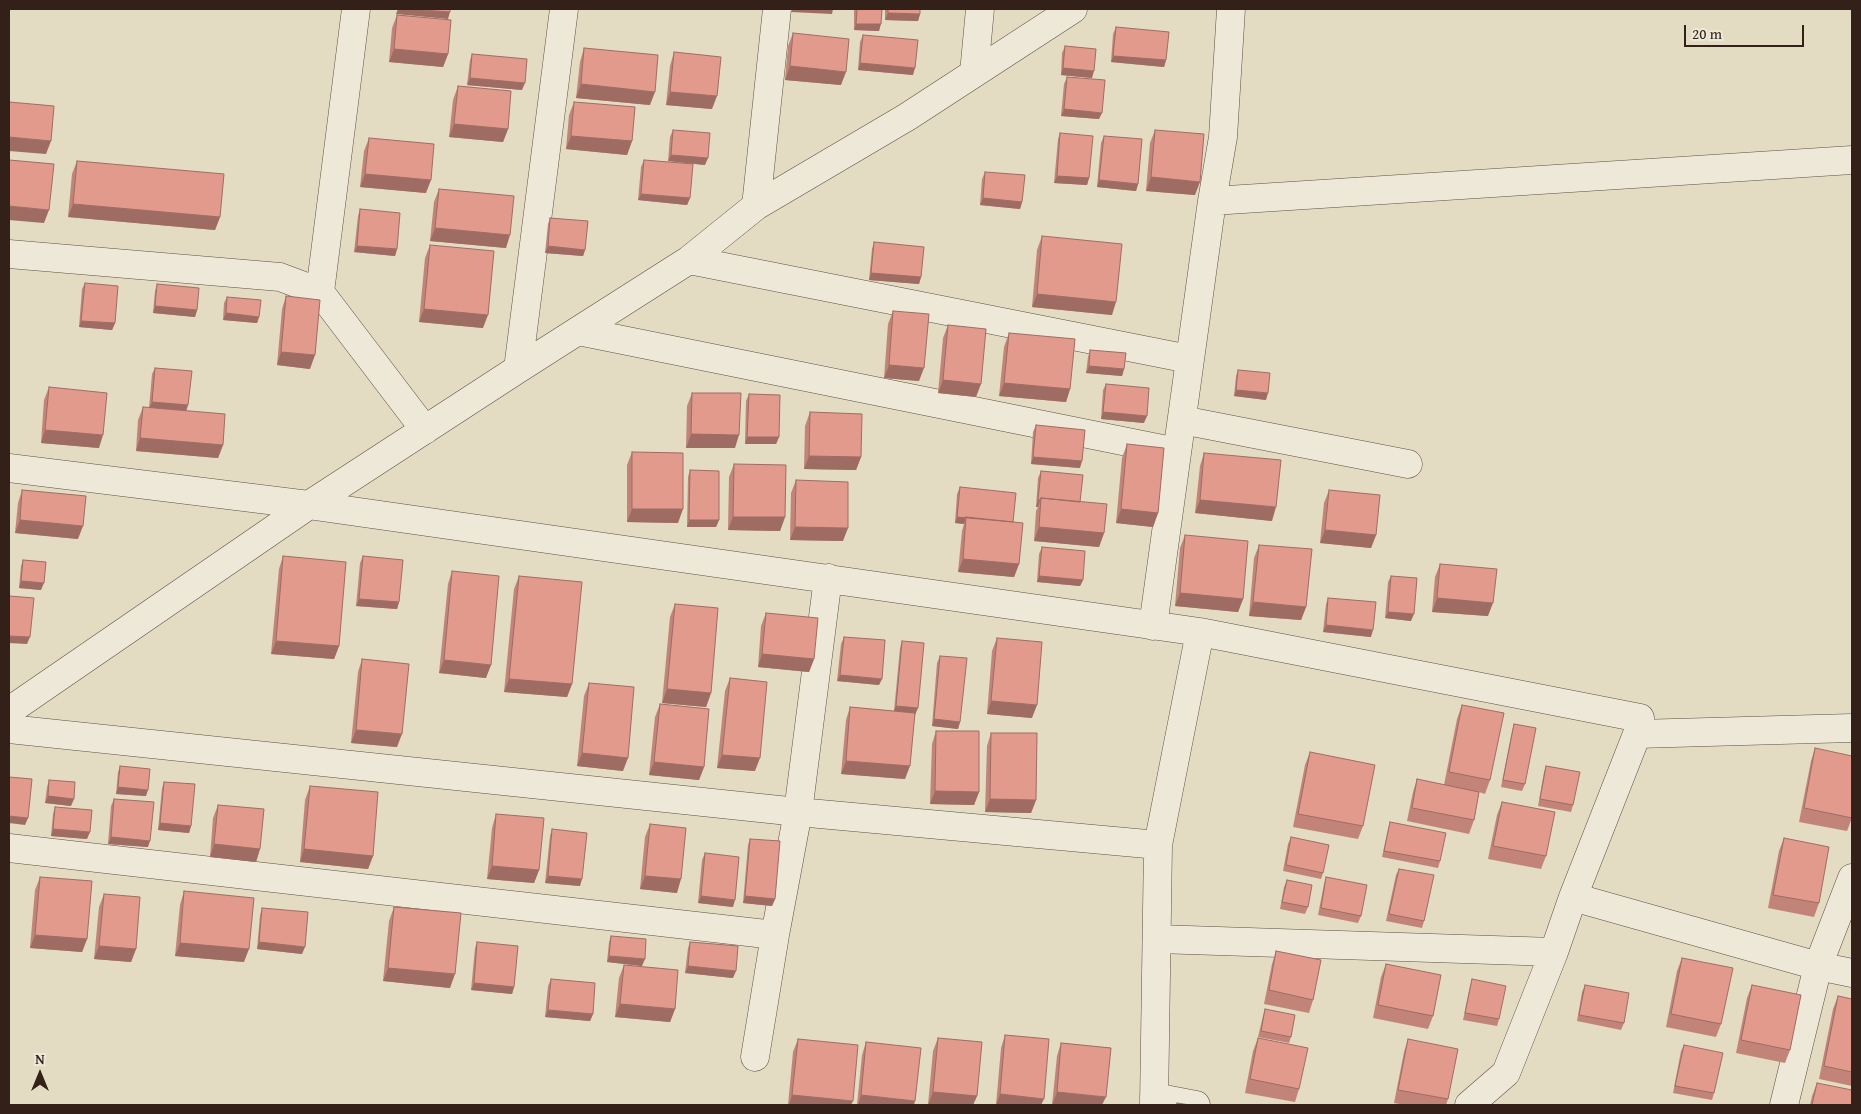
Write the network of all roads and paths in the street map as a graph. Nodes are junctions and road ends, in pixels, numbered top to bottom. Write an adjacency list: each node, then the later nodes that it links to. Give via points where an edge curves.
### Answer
1 (356, 9): 13 (street)
2 (564, 9): 16 (street)
3 (777, 9): 10 (street)
4 (980, 9): 7 (street)
5 (1073, 9): 7 (street)
6 (1231, 9): 9 (street, via 1222,137)
7 (974, 73): 10 (street, via 907,117)
8 (1852, 160): 9 (street)
9 (1212, 201): 15 (street)
10 (756, 206): 12 (street)
11 (9, 254): 13 (street, via 280,277)
12 (689, 260): 14 (street); 15 (street)
13 (320, 292): 18 (street)
14 (578, 331): 16 (street); 19 (street)
15 (1189, 359): 17 (street)
16 (518, 368): 18 (street)
17 (1182, 420): 19 (street); 20 (street)
18 (425, 430): 22 (street)
19 (1177, 452): 24 (street)
20 (1408, 464)
21 (9, 468): 22 (street)
22 (309, 505): 23 (street); 26 (street)
23 (828, 578): 24 (street); 30 (street)
24 (1153, 626): 25 (street)
25 (1200, 632): 29 (street, via 1640,718); 31 (street)
26 (9, 711)
27 (1852, 728): 29 (street)
28 (9, 729): 30 (street)
29 (1637, 734): 34 (street)
30 (798, 812): 31 (street); 35 (street)
31 (1158, 846): 36 (street)
32 (9, 848): 35 (street)
33 (1852, 878): 38 (street)
34 (1573, 897): 37 (street); 38 (street)
35 (775, 935): 40 (street)
36 (1157, 939): 37 (street); 41 (street)
37 (1554, 952): 43 (street, via 1506,1073)
38 (1818, 966): 39 (street); 44 (street)
39 (1852, 973)
40 (755, 1057)
41 (1154, 1101): 42 (street)
42 (1196, 1105)
43 (1469, 1105)
44 (1784, 1105)

